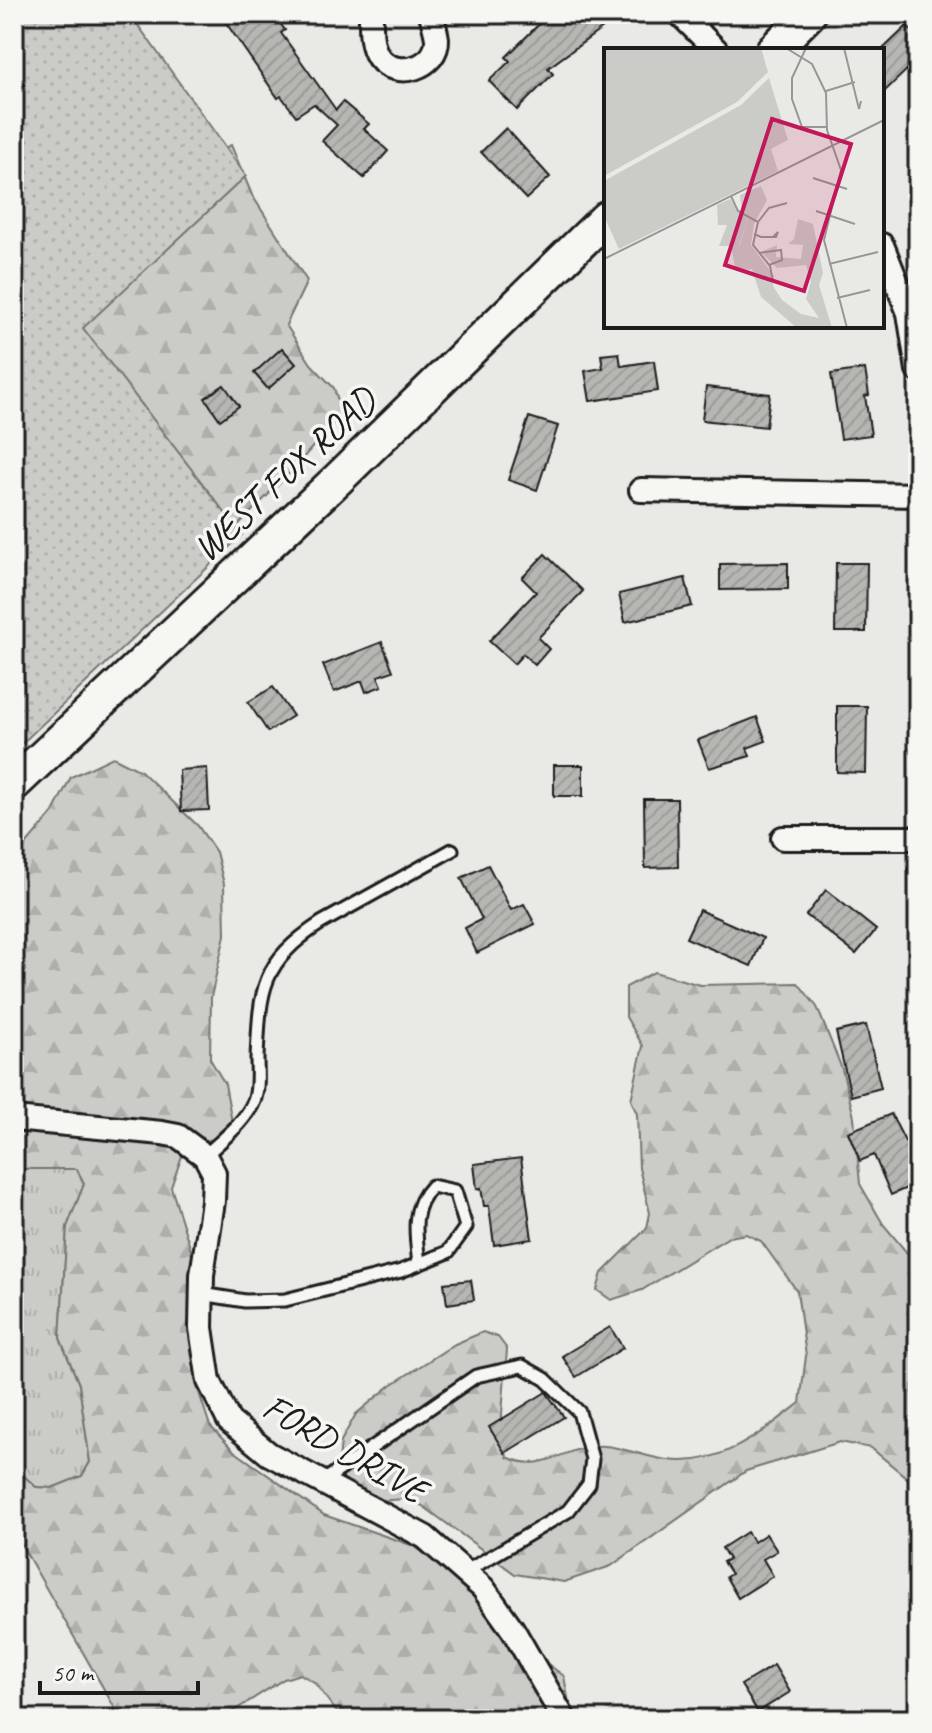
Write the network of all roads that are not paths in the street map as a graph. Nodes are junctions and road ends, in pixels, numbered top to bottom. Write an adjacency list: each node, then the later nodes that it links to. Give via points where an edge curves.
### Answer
1 (371, 14): 2 (street, via 379,58 400,70 412,70 434,53)
2 (431, 14)
3 (680, 14): 5 (street)
4 (809, 14): 6 (street)
5 (714, 48)
6 (775, 48)
7 (604, 220): 12 (street, WEST FOX ROAD)
8 (884, 250): 9 (street, via 909,313)
9 (918, 370)
10 (641, 490): 11 (street)
11 (918, 495)
12 (14, 784)
13 (783, 838): 14 (street)
14 (918, 838)
15 (452, 850): 17 (lane, via 321,923 275,961 261,997 254,1100)
16 (14, 1119): 17 (street, via 178,1136)
17 (205, 1156): 19 (street, FORD DRIVE, via 214,1173)
18 (419, 1264): 18 (lane, via 448,1252 466,1227 455,1191 432,1186 422,1197 415,1219); 19 (lane, via 285,1300)
19 (202, 1294): 20 (street, FORD DRIVE, via 209,1381 229,1421 269,1454)
20 (322, 1482): 21 (street, FORD DRIVE, via 425,1537); 21 (lane, via 476,1376 522,1366 545,1379 579,1412 592,1459 589,1484 568,1511)
21 (465, 1572): 22 (street, FORD DRIVE, via 513,1630)
22 (564, 1719)

